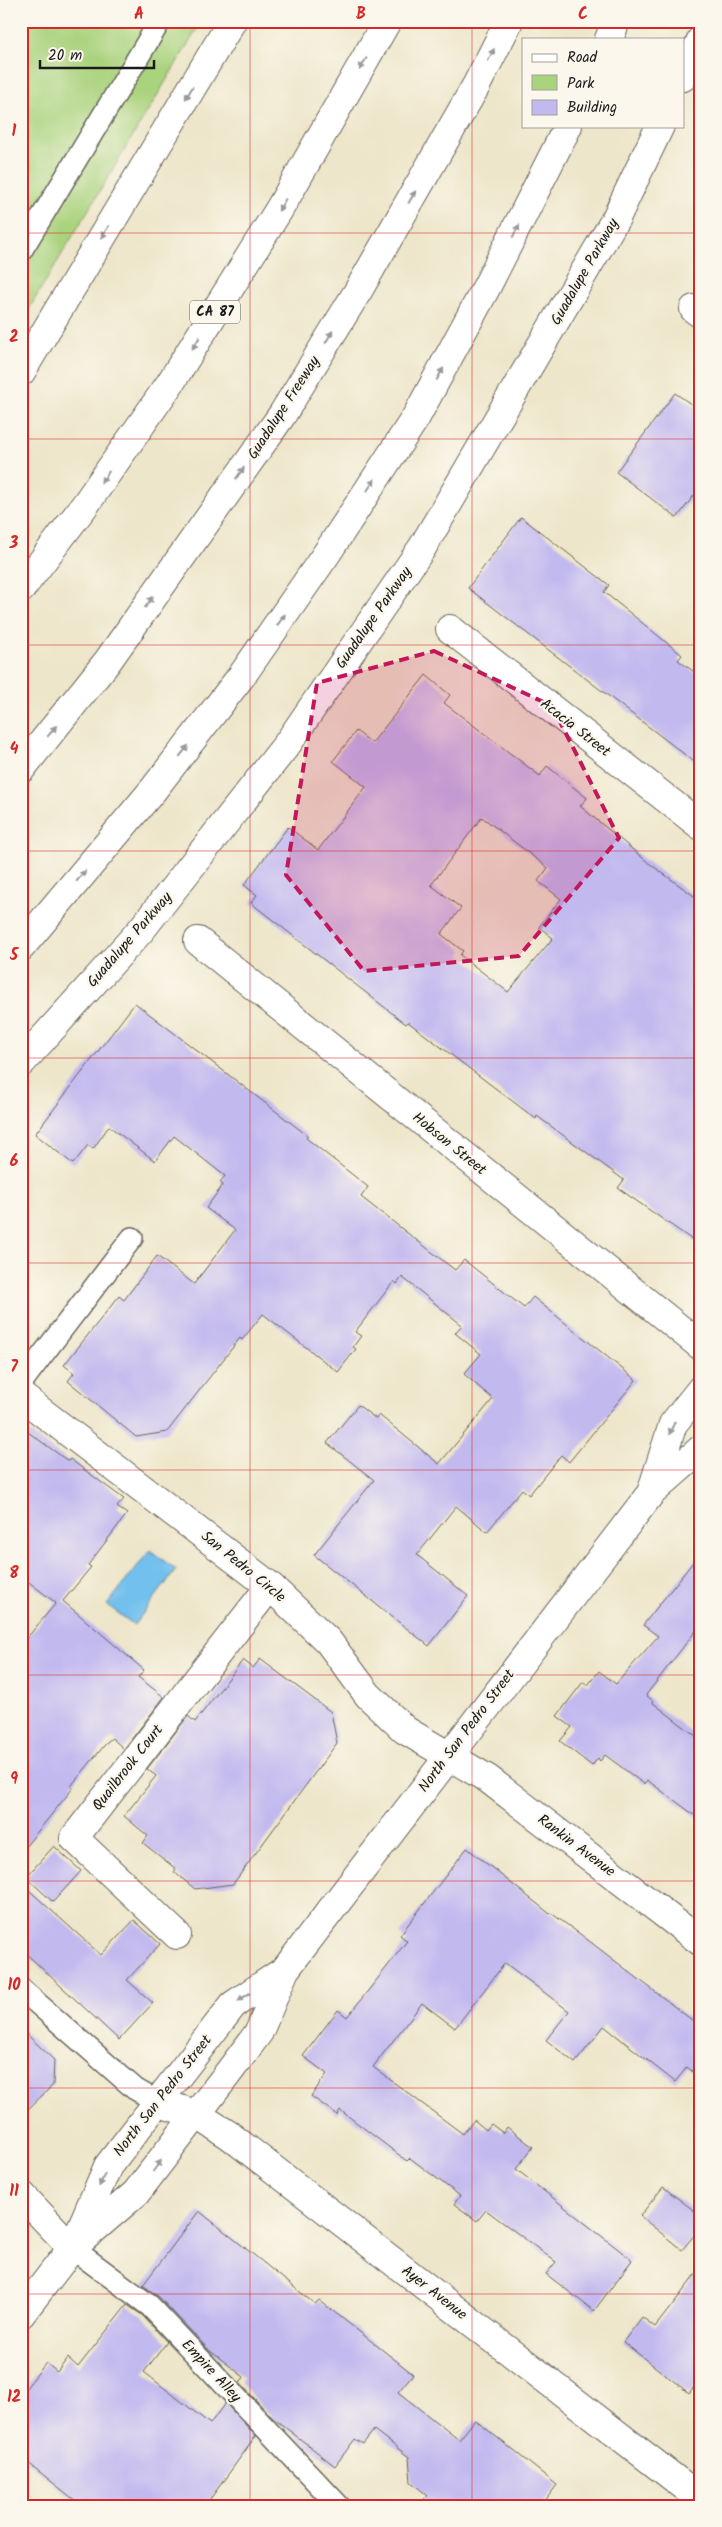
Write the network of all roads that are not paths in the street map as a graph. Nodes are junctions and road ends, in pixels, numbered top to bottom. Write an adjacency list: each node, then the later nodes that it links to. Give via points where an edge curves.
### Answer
1 (160, 21): 11 (lane)
2 (232, 21): 12 (main road, one-way to 12)
3 (387, 21): 13 (main road, CA 87, one-way to 13, via 280,208 171,382)
4 (509, 21): 15 (main road, Guadalupe Freeway, one-way to 4, via 107,662 282,415 358,291 461,112)
5 (616, 21): 6 (main road)
6 (609, 38)
7 (701, 40): 8 (main road)
8 (684, 75)
9 (567, 128): 18 (main road, one-way to 9, via 154,790 243,674 325,556 416,417)
10 (659, 128): 19 (main road, Guadalupe Parkway, via 616,218 422,548 288,743 141,930)
11 (21, 251)
12 (21, 372)
13 (21, 589)
14 (450, 629): 16 (main road, Acacia Street)
15 (21, 770)
16 (701, 826)
17 (198, 941): 21 (main road, Hobson Street)
18 (21, 947)
19 (21, 1063)
20 (132, 1238): 22 (lane)
21 (701, 1346)
22 (21, 1383)
23 (701, 1388): 26 (main road, North San Pedro Street, one-way to 26, via 673,1424)
24 (21, 1396): 27 (main road, San Pedro Circle)
25 (701, 1449): 26 (main road, North San Pedro Street)
26 (651, 1493): 28 (main road, North San Pedro Street)
27 (270, 1586): 28 (main road, San Pedro Circle, via 328,1641 368,1694 405,1730); 29 (main road, Quailbrook Court, via 74,1838)
28 (448, 1754): 30 (main road, Rankin Avenue, via 488,1779); 31 (main road, North San Pedro Street)
29 (177, 1935)
30 (701, 1942)
31 (285, 1970): 33 (main road, North San Pedro Street, one-way to 33, via 233,2005); 34 (main road, North San Pedro Street, via 259,2032)
32 (21, 1989): 33 (lane, via 135,2090)
33 (159, 2103): 34 (main road, Ayer Avenue); 36 (main road, North San Pedro Street, one-way to 36, via 108,2166)
34 (196, 2114): 36 (main road, North San Pedro Street, one-way to 34, via 136,2193); 38 (main road, Ayer Avenue, via 229,2135)
35 (21, 2194): 36 (main road)
36 (72, 2248): 37 (main road, North San Pedro Street); 39 (lane, Empire Alley, via 150,2306)
37 (21, 2314)
38 (701, 2499)
39 (339, 2506)

